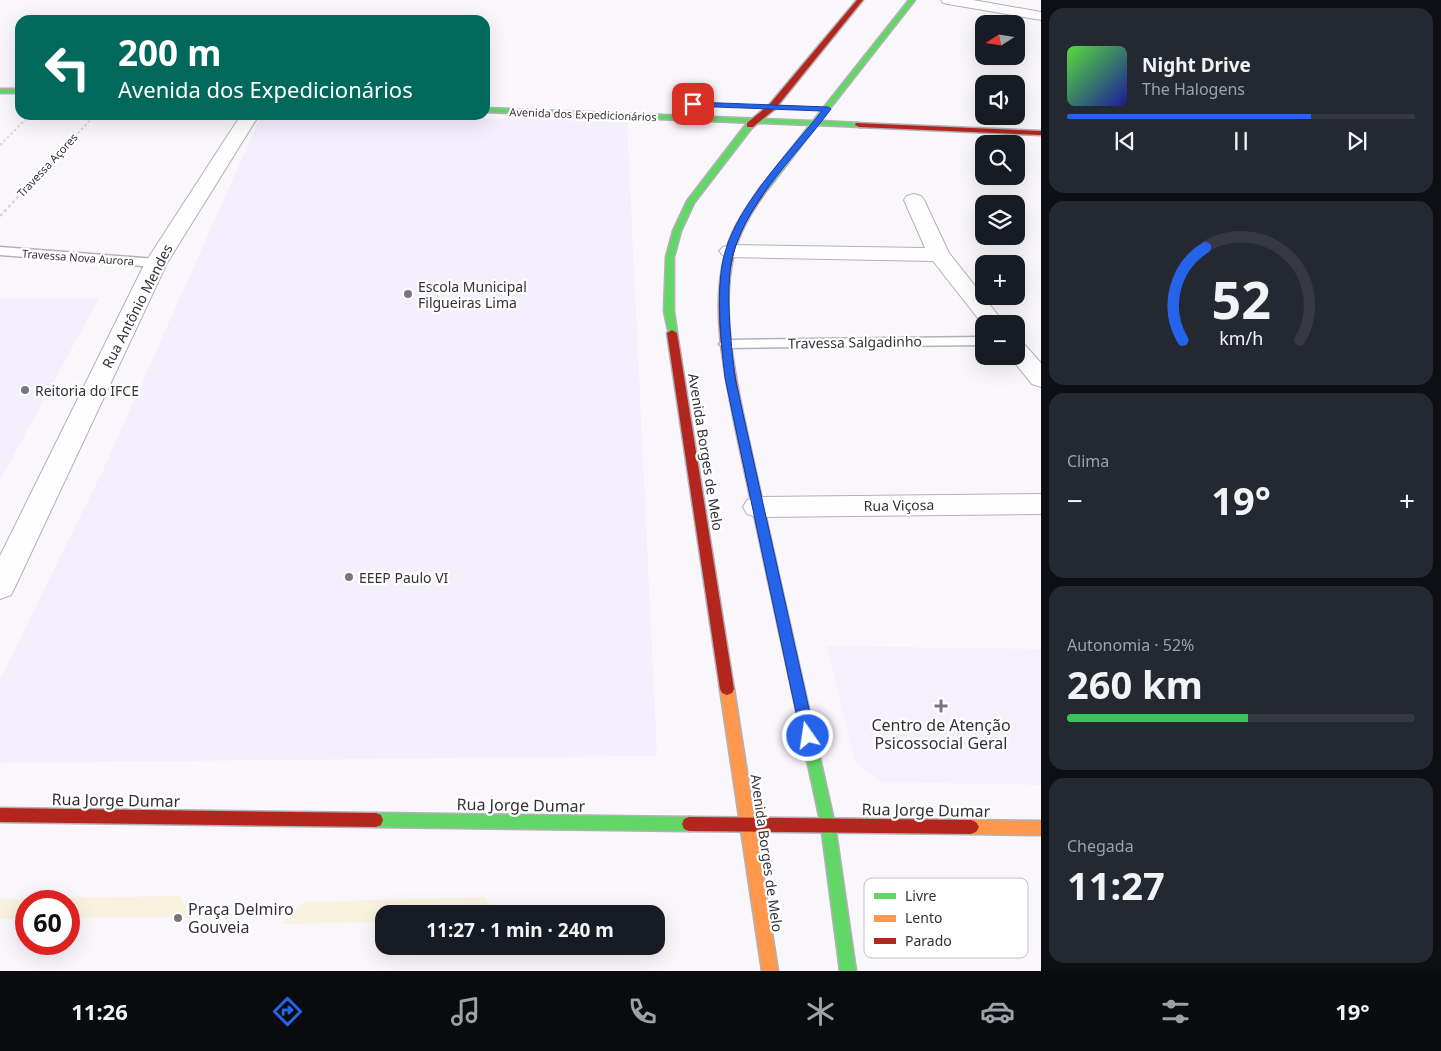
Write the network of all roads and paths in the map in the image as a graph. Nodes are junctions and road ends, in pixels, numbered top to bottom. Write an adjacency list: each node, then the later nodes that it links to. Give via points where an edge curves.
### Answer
1 (860, 0): 8 (main road, Avenida Borges de Melo)
2 (912, 0): 12 (main road, via 876,42)
3 (948, 0): 4 (street)
4 (1041, 16)
5 (0, 91): 6 (main road)
6 (15, 92)
7 (755, 106): 8 (main road)
8 (772, 107): 9 (main road); 16 (main road, Avenida Borges de Melo)
9 (790, 108)
10 (809, 108): 12 (main road)
11 (490, 110): 16 (main road, Avenida dos Expedicionários)
12 (832, 110): 17 (main road)
13 (25, 120): 19 (path)
14 (90, 120): 21 (path, Travessa Açores)
15 (247, 120): 25 (street, Rua Antônio Mendes)
16 (753, 121): 17 (main road, Avenida dos Expedicionários); 35 (main road, Avenida Borges de Melo, via 690,203 681,222 670,257 669,311)
17 (816, 124): 18 (main road, Avenida dos Expedicionários); 23 (main road, via 752,204)
18 (1041, 133)
19 (0, 145)
20 (914, 200): 24 (street)
21 (0, 216)
22 (0, 251): 25 (lane, Travessa Nova Aurora)
23 (730, 251): 24 (street); 28 (main road, via 726,274)
24 (939, 255): 26 (street)
25 (156, 263): 33 (street, Rua Antônio Mendes)
26 (987, 315)
27 (975, 341): 28 (lane, Travessa Salgadinho)
28 (726, 344): 32 (main road)
29 (1025, 360): 30 (street)
30 (1041, 379)
31 (1041, 504): 32 (street, Rua Viçosa)
32 (757, 507): 36 (main road)
33 (0, 587)
34 (0, 815): 35 (main road, Rua Jorge Dumar)
35 (748, 824): 36 (main road, Rua Jorge Dumar); 38 (main road, Avenida Borges de Melo)
36 (828, 825): 37 (main road, Rua Jorge Dumar); 39 (main road)
37 (1041, 828)
38 (770, 971)
39 (848, 971)

